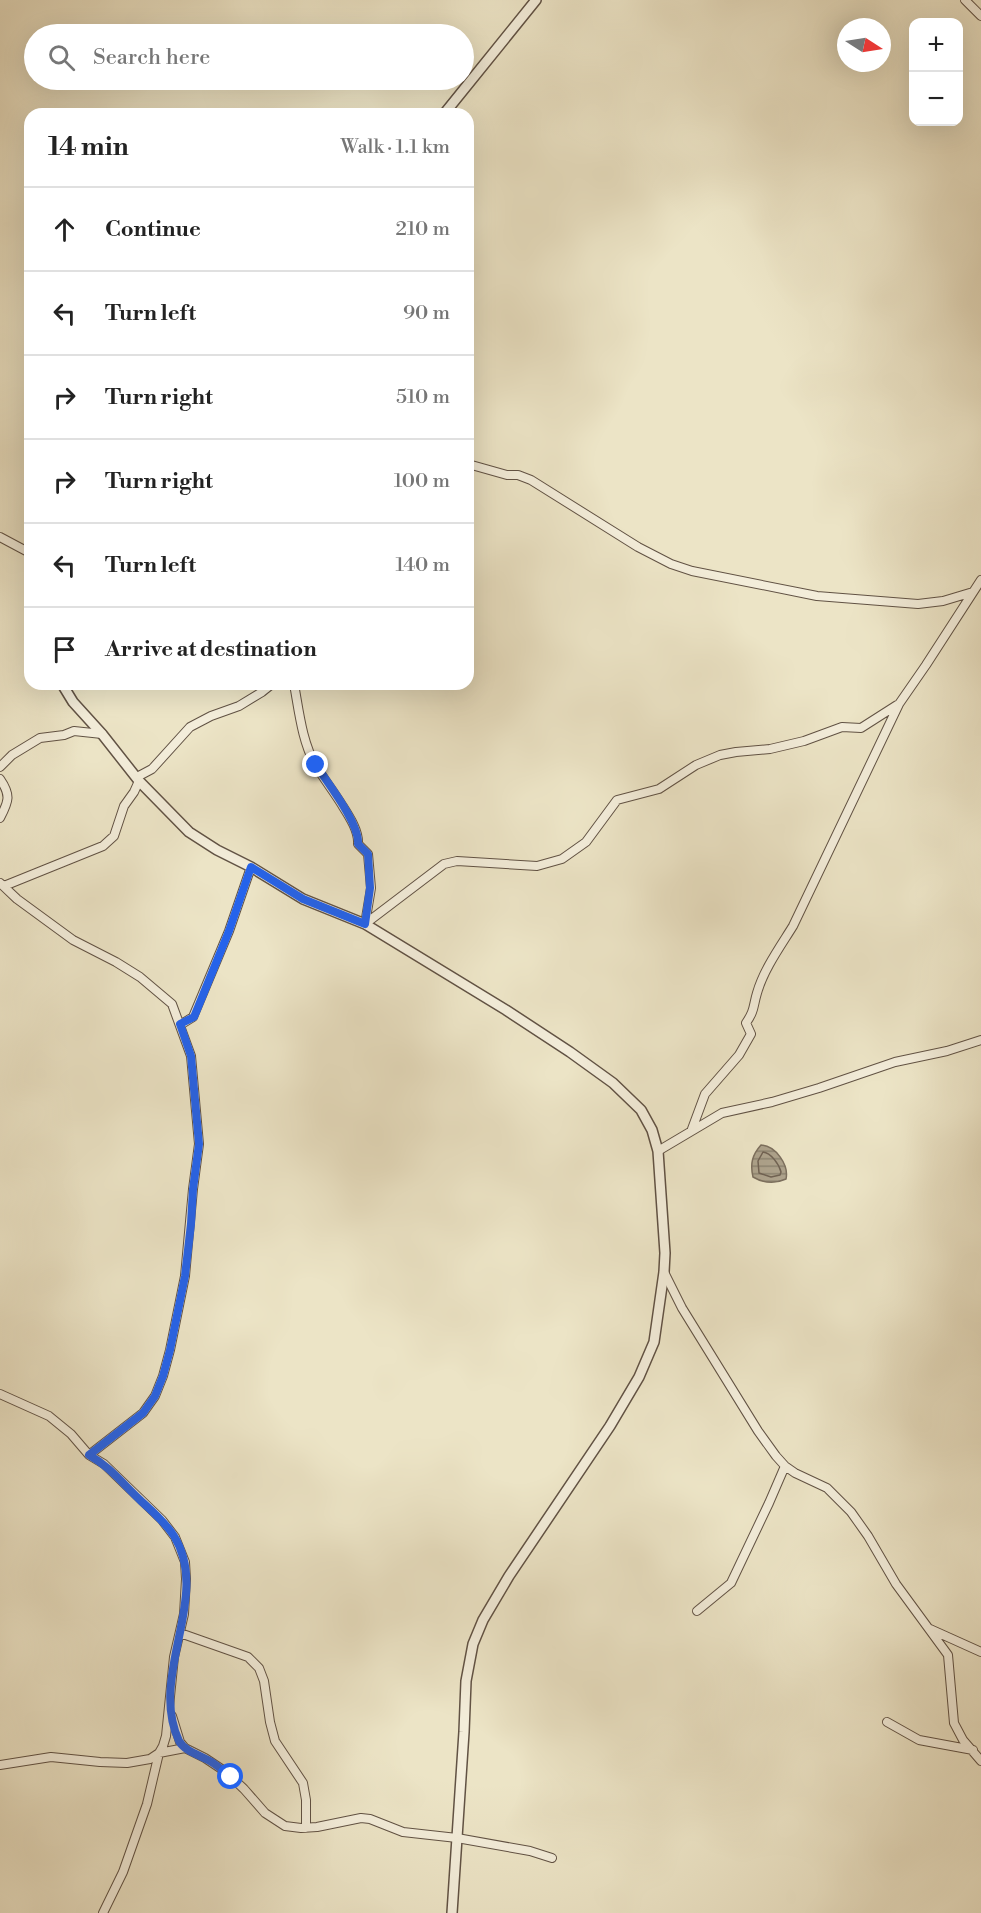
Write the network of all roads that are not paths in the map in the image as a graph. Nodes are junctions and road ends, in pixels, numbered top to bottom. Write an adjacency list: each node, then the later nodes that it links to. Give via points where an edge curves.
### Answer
1 (536, 0): 4 (street)
2 (965, 0): 3 (street)
3 (981, 16)
4 (474, 77)
5 (463, 90): 6 (street)
6 (449, 108)
7 (474, 466): 11 (street, via 531,480 638,547 692,572 817,596 918,604)
8 (0, 537): 9 (street)
9 (24, 551)
10 (981, 580): 11 (street)
11 (973, 592): 15 (street)
12 (66, 690): 16 (street)
13 (264, 690): 19 (street, via 190,727)
14 (295, 690): 23 (street, via 316,765 345,809 359,836 358,844 368,854 370,888)
15 (898, 704): 23 (street, via 861,728 842,727 770,749 720,755 659,789 617,800 586,842 562,859 537,866 457,861 444,864); 26 (street, via 793,926 757,992 753,1013 746,1023 751,1034 705,1094)
16 (102, 734): 17 (street, via 74,730 40,738); 19 (street)
17 (0, 767)
18 (0, 779): 20 (street, via 7,790 8,803)
19 (138, 779): 21 (street, via 189,832); 22 (street, via 114,836 103,846)
20 (0, 818)
21 (251, 867): 23 (street, via 303,899); 24 (street, via 194,1017)
22 (2, 884): 24 (street, via 73,939 155,989 172,1004)
23 (365, 924): 27 (street, via 506,1010 613,1083 641,1110)
24 (180, 1024): 30 (street, via 191,1056 199,1144 185,1276 170,1350 155,1396 143,1413)
25 (981, 1040): 26 (street, via 722,1113)
26 (692, 1129): 27 (street)
27 (658, 1151): 28 (street)
28 (664, 1272): 31 (street, via 758,1431); 44 (street, via 654,1342 639,1377 509,1576 473,1644 466,1681)
29 (0, 1394): 30 (street, via 49,1416)
30 (89, 1455): 34 (street, via 104,1464 175,1537 185,1562)
31 (785, 1466): 32 (street, via 731,1583); 33 (street, via 827,1488 851,1512)
32 (697, 1611)
33 (930, 1629): 35 (street); 39 (street, via 948,1655 954,1723)
34 (180, 1634): 36 (street); 43 (street, via 248,1657 259,1668 275,1741 303,1783)
35 (981, 1652)
36 (170, 1708): 38 (street); 40 (street, via 164,1746)
37 (887, 1722): 39 (street, via 919,1740)
38 (184, 1748): 40 (street); 43 (street, via 226,1772 275,1821)
39 (973, 1750): 41 (street)
40 (159, 1753): 42 (street, via 150,1759 127,1763 51,1757); 46 (street, via 147,1804 123,1872)
41 (981, 1761)
42 (0, 1765)
43 (306, 1828): 44 (street, via 362,1818 403,1832)
44 (457, 1839): 45 (street); 47 (street)
45 (552, 1858)
46 (103, 1913)
47 (452, 1913)

